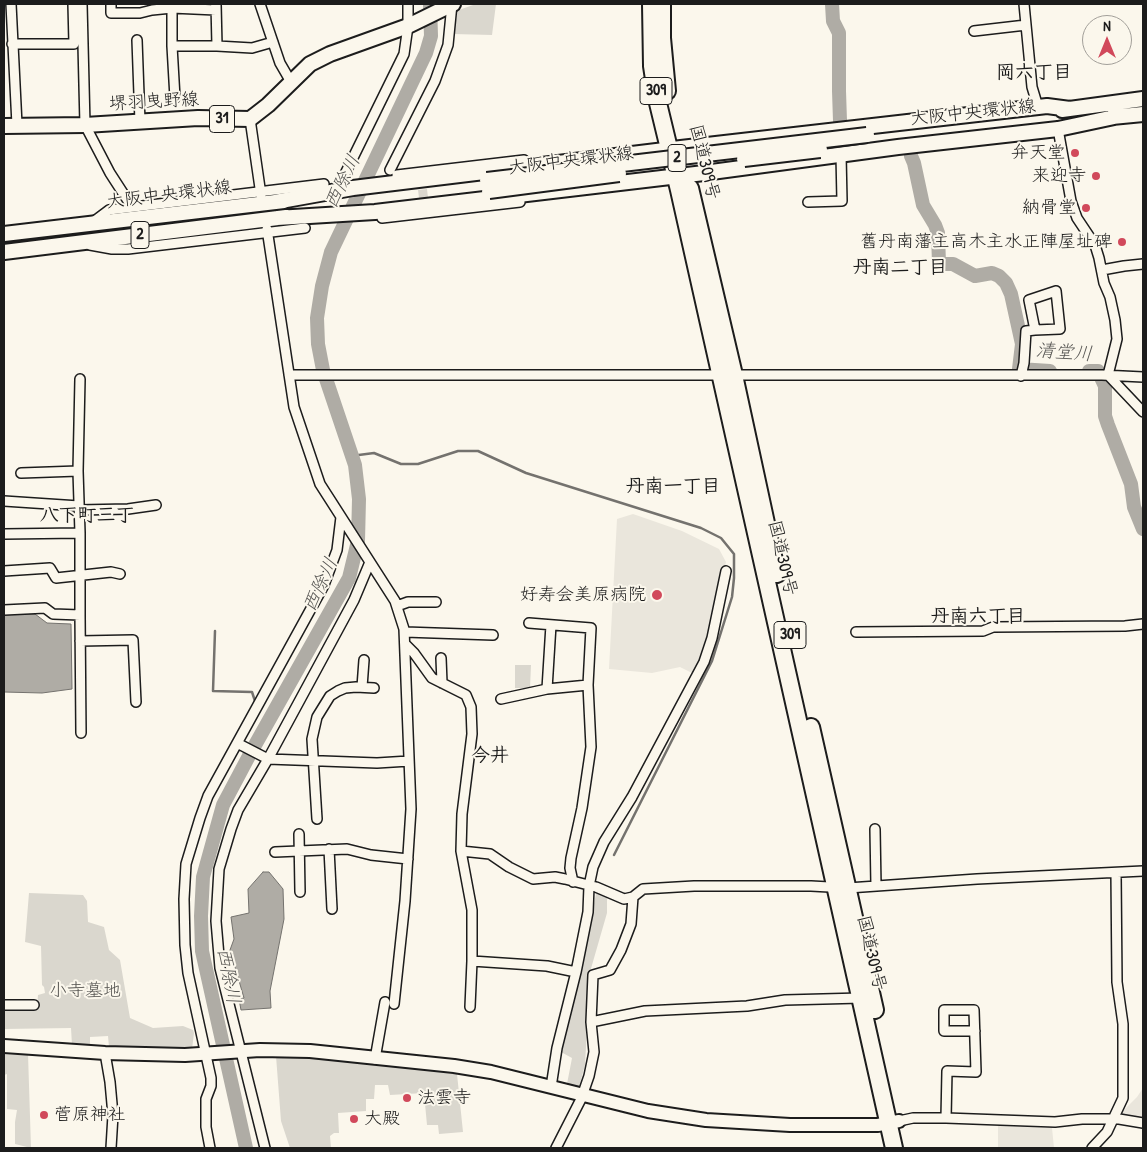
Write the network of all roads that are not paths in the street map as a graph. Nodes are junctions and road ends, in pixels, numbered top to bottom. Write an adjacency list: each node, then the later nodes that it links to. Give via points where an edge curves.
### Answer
1 (11, 4): 15 (street)
2 (73, 4): 19 (street, via 74,44)
3 (82, 4): 31 (street)
4 (111, 4): 12 (street, via 111,13)
5 (260, 4): 18 (street)
6 (408, 4): 13 (street)
7 (651, 4): 35 (highway, 国道309号 / 309, via 652,66 657,99)
8 (662, 4): 35 (highway, 国道309号 / 309, via 665,82)
9 (1024, 4): 14 (street)
10 (451, 5): 13 (main road, 31); 37 (street, via 448,45 394,172 579,154)
11 (216, 7): 12 (street); 21 (street)
12 (172, 8): 20 (street)
13 (410, 25): 22 (main road, 31, via 330,54 310,64); 38 (street, via 404,54)
14 (1026, 25): 16 (street); 25 (street, via 1032,87)
15 (8, 26): 19 (street)
16 (974, 31)
17 (137, 40): 30 (street)
18 (273, 42): 21 (street, via 252,48); 22 (street)
19 (12, 44): 32 (street)
20 (172, 46): 21 (street); 23 (street)
21 (217, 46)
22 (291, 82): 29 (main road, 31)
23 (175, 98)
24 (1143, 99): 26 (main road, 大阪中央環状線 / 2)
25 (1038, 108): 26 (main road); 35 (main road)
26 (1070, 109): 34 (main road, 大阪中央環状線 / 2)
27 (1143, 114): 28 (main road, 大阪中央環状線 / 2)
28 (1119, 116): 33 (main road); 34 (main road, 大阪中央環状線 / 2)
29 (250, 119): 30 (main road, 堺羽曳野線 / 31); 42 (street)
30 (140, 122): 31 (main road, 堺羽曳野線 / 31)
31 (85, 125): 32 (main road, 堺羽曳野線 / 31); 46 (street, via 110,174)
32 (10, 126)
33 (1058, 129): 36 (main road); 55 (street, via 1071,202 1077,218 1095,245)
34 (867, 140): 43 (main road, 大阪中央環状線 / 2, bridge)
35 (675, 149): 37 (main road); 39 (highway, 国道309号 / 309)
36 (841, 155): 39 (main road); 44 (street, via 842,201)
37 (602, 158): 43 (main road)
38 (345, 174)
39 (682, 175): 40 (main road); 59 (highway, 国道309号 / 309)
40 (620, 182): 43 (main road); 47 (street, via 604,191)
41 (324, 184): 42 (street)
42 (261, 193): 46 (street)
43 (372, 199): 45 (main road); 45 (main road)
44 (808, 202)
45 (334, 203): 48 (main road, 大阪中央環状線 / 2, via 275,202); 52 (main road, 大阪中央環状線 / 2, via 277,218)
46 (132, 207): 48 (street, via 110,210)
47 (380, 218)
48 (92, 223): 51 (main road, 大阪中央環状線 / 2)
49 (305, 228): 50 (street)
50 (267, 231): 52 (street, via 128,249); 57 (street)
51 (4, 234)
52 (80, 243): 53 (main road, 大阪中央環状線 / 2)
53 (4, 252)
54 (1143, 267): 55 (street)
55 (1102, 270): 60 (street, via 1116,320 1117,339)
56 (1035, 330): 56 (street, via 1060,329 1056,292 1029,300); 58 (street, via 1026,331)
57 (289, 374): 59 (street); 69 (street, via 294,407 320,484)
58 (1022, 374): 59 (street); 60 (street)
59 (727, 375): 116 (highway, 国道309号 / 309, via 790,635)
60 (1103, 375): 61 (street); 63 (street)
61 (1143, 377)
62 (80, 379): 64 (street)
63 (1143, 412)
64 (78, 472): 65 (street); 68 (street)
65 (21, 473)
66 (4, 501): 68 (street)
67 (156, 505): 68 (street, via 128,509)
68 (79, 508): 70 (street)
69 (344, 520): 72 (street); 99 (street, via 324,585)
70 (80, 533): 71 (street); 76 (street)
71 (4, 534)
72 (369, 561): 78 (street); 100 (street, via 354,600)
73 (4, 571): 76 (street, via 50,568 56,578)
74 (726, 571): 114 (street, via 704,662 632,798 604,842)
75 (120, 574): 76 (street)
76 (80, 575): 80 (street)
77 (436, 602): 78 (street, via 408,602)
78 (397, 606): 84 (street)
79 (4, 610): 80 (street, via 45,608 52,614)
80 (80, 614): 87 (street)
81 (529, 623): 83 (street)
82 (1143, 624): 85 (street, via 993,627 983,631)
83 (551, 625): 92 (street, via 591,628); 95 (street)
84 (405, 632): 86 (street); 88 (street)
85 (856, 632)
86 (494, 635)
87 (80, 641): 97 (street, via 133,640); 98 (street)
88 (405, 644): 91 (street, via 432,678); 102 (street)
89 (441, 658): 91 (street)
90 (364, 660): 93 (street)
91 (442, 683): 107 (street, via 466,695 471,707 472,734)
92 (588, 685): 95 (street); 113 (street, via 591,747 571,858)
93 (362, 687): 94 (street); 101 (street, via 345,688 330,696 313,728)
94 (374, 688)
95 (547, 689): 96 (street)
96 (500, 699)
97 (136, 702)
98 (81, 733)
99 (239, 744): 100 (street); 131 (street, via 208,796 186,864 184,899 188,973)
100 (266, 758): 101 (street); 129 (street, via 238,810 219,869 216,921 220,968)
101 (313, 760): 102 (street); 103 (street)
102 (409, 761): 110 (street)
103 (317, 819)
104 (875, 830): 115 (street)
105 (299, 834): 108 (street)
106 (329, 849): 108 (street); 110 (street, via 358,850 371,855); 119 (street)
107 (461, 850): 113 (street, via 490,854 533,879 555,877); 120 (street, via 472,910)
108 (300, 851): 109 (street); 117 (street)
109 (275, 852)
110 (408, 859): 132 (street, via 390,1003)
111 (1143, 871): 112 (street)
112 (1116, 873): 115 (street, via 976,878); 136 (street, via 1123,1098)
113 (573, 882): 114 (street)
114 (589, 886): 118 (street, via 624,899); 121 (street, via 588,912)
115 (876, 886): 116 (street)
116 (842, 888): 118 (street, via 694,886 642,889); 122 (highway, 国道309号 / 309); 137 (highway, 国道309号 / 309)
117 (300, 892)
118 (633, 897): 126 (street, via 631,924 621,950 610,970 592,975)
119 (332, 909)
120 (472, 961): 121 (street, via 547,966); 125 (street)
121 (576, 972): 133 (street)
122 (861, 998): 126 (street, via 785,1000 747,1006 645,1011); 137 (highway, 国道309号 / 309)
123 (4, 1005): 124 (street)
124 (34, 1005)
125 (470, 1007)
126 (591, 1022): 134 (street, via 594,1052)
127 (975, 1031): 135 (street, via 976,1072 947,1071)
128 (4, 1046): 130 (street)
129 (239, 1051): 131 (street); 132 (street, via 285,1050); 141 (street)
130 (105, 1053): 131 (street); 139 (street, via 112,1107)
131 (210, 1053): 140 (street, via 211,1086 206,1099 206,1127)
132 (375, 1058): 133 (street, via 491,1072)
133 (551, 1087): 134 (street)
134 (582, 1095): 137 (street, via 648,1111 706,1120 790,1125 878,1125); 142 (street)
135 (946, 1118): 136 (street, via 1055,1122); 137 (street, via 913,1118)
136 (1114, 1120): 138 (street); 145 (street)
137 (894, 1122): 143 (highway, 国道309号 / 309); 144 (highway, 国道309号 / 309)
138 (1143, 1123)
139 (111, 1148)
140 (210, 1148)
141 (265, 1148)
142 (556, 1148)
143 (894, 1148)
144 (905, 1148)
145 (1092, 1148)

